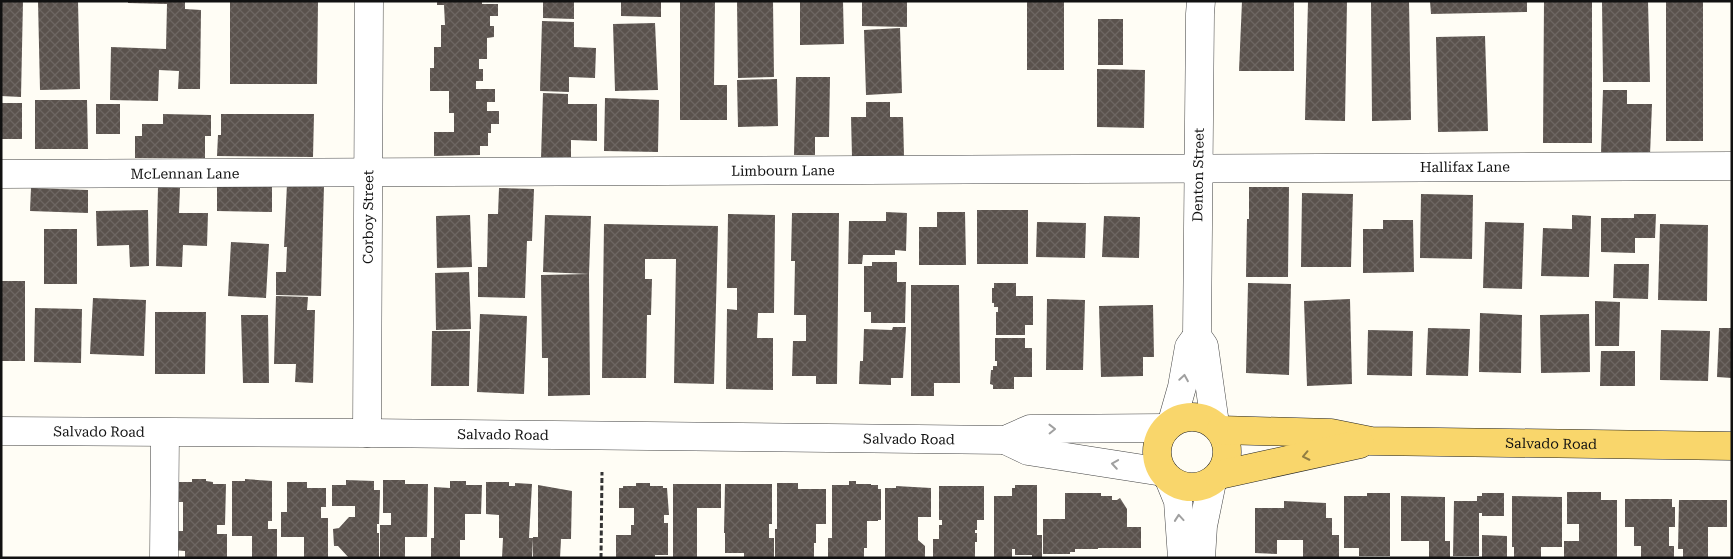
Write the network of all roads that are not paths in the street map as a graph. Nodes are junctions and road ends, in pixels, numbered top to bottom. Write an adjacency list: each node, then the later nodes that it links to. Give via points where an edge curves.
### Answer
1 (369, 1): 5 (street, Corboy Street)
2 (1199, 6): 4 (street, Denton Street)
3 (1732, 166): 4 (street, Hallifax Lane)
4 (1198, 168): 5 (street, Limbourn Lane); 7 (street, Denton Street)
5 (368, 173): 6 (street, McLennan Lane); 12 (street, Corboy Street)
6 (1, 174)
7 (1197, 336): 8 (street, Denton Street, one-way to 7, via 1182,387 1189,347); 9 (street, Denton Street, via 1204,346)
8 (1169, 425): 9 (main road, via 1189,416); 13 (street, Salvado Road, one-way to 8, via 1030,429); 16 (main road, via 1157,445 1159,463)
9 (1218, 427): 14 (main road, Salvado Road, via 1331,433); 17 (main road, via 1228,453 1227,461)
10 (1, 431): 11 (street, Salvado Road)
11 (165, 433): 12 (street, Salvado Road); 18 (street)
12 (367, 433): 13 (street, Salvado Road)
13 (1005, 440): 16 (street, Salvado Road, one-way to 13, via 1028,451)
14 (1371, 441): 15 (main road, Salvado Road); 17 (main road, Salvado Road, one-way to 17)
15 (1732, 446)
16 (1166, 476): 17 (main road, via 1177,484 1195,487 1204,486); 19 (street, one-way to 16, via 1178,501)
17 (1215, 478): 20 (street, via 1203,526)
18 (164, 558)
19 (1182, 558)
20 (1200, 558)

